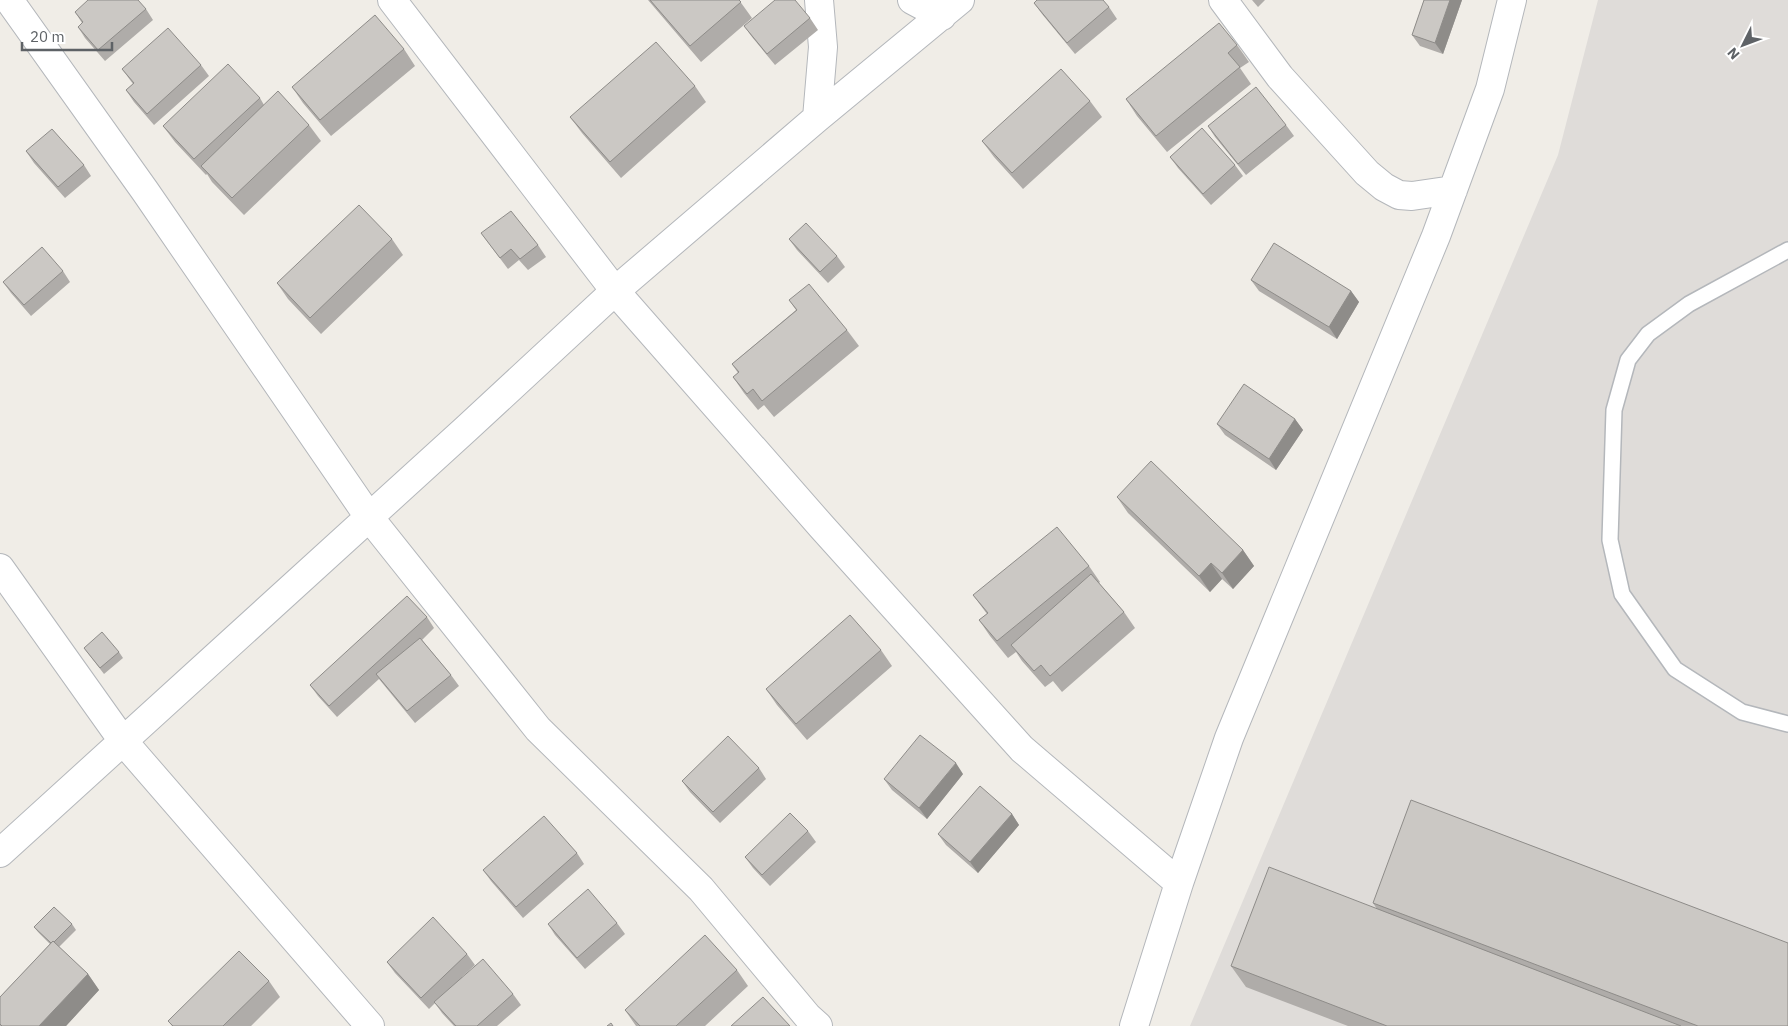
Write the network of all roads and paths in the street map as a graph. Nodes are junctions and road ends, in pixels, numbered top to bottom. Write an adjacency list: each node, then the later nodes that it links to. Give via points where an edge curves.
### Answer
1 (8, 0): 12 (street)
2 (392, 0): 11 (street)
3 (819, 0): 8 (street, via 823,47)
4 (912, 0): 7 (street)
5 (1223, 0): 9 (street, via 1280,77 1367,173 1399,195)
6 (1512, 0): 9 (street, via 1490,89)
7 (951, 8): 8 (street)
8 (817, 118): 11 (street)
9 (1453, 190): 17 (street, via 1229,738)
10 (1788, 250): 14 (lane, via 1689,304 1648,334 1628,360 1614,410 1610,540 1622,594 1675,669 1742,712)
11 (615, 291): 12 (street); 17 (street, via 1022,749)
12 (369, 517): 15 (street); 19 (street, via 538,729 701,889)
13 (0, 568): 15 (street)
14 (1788, 724)
15 (123, 741): 16 (street); 18 (street)
16 (0, 853)
17 (1179, 883): 20 (street)
18 (370, 1026)
19 (818, 1026)
20 (1134, 1026)

